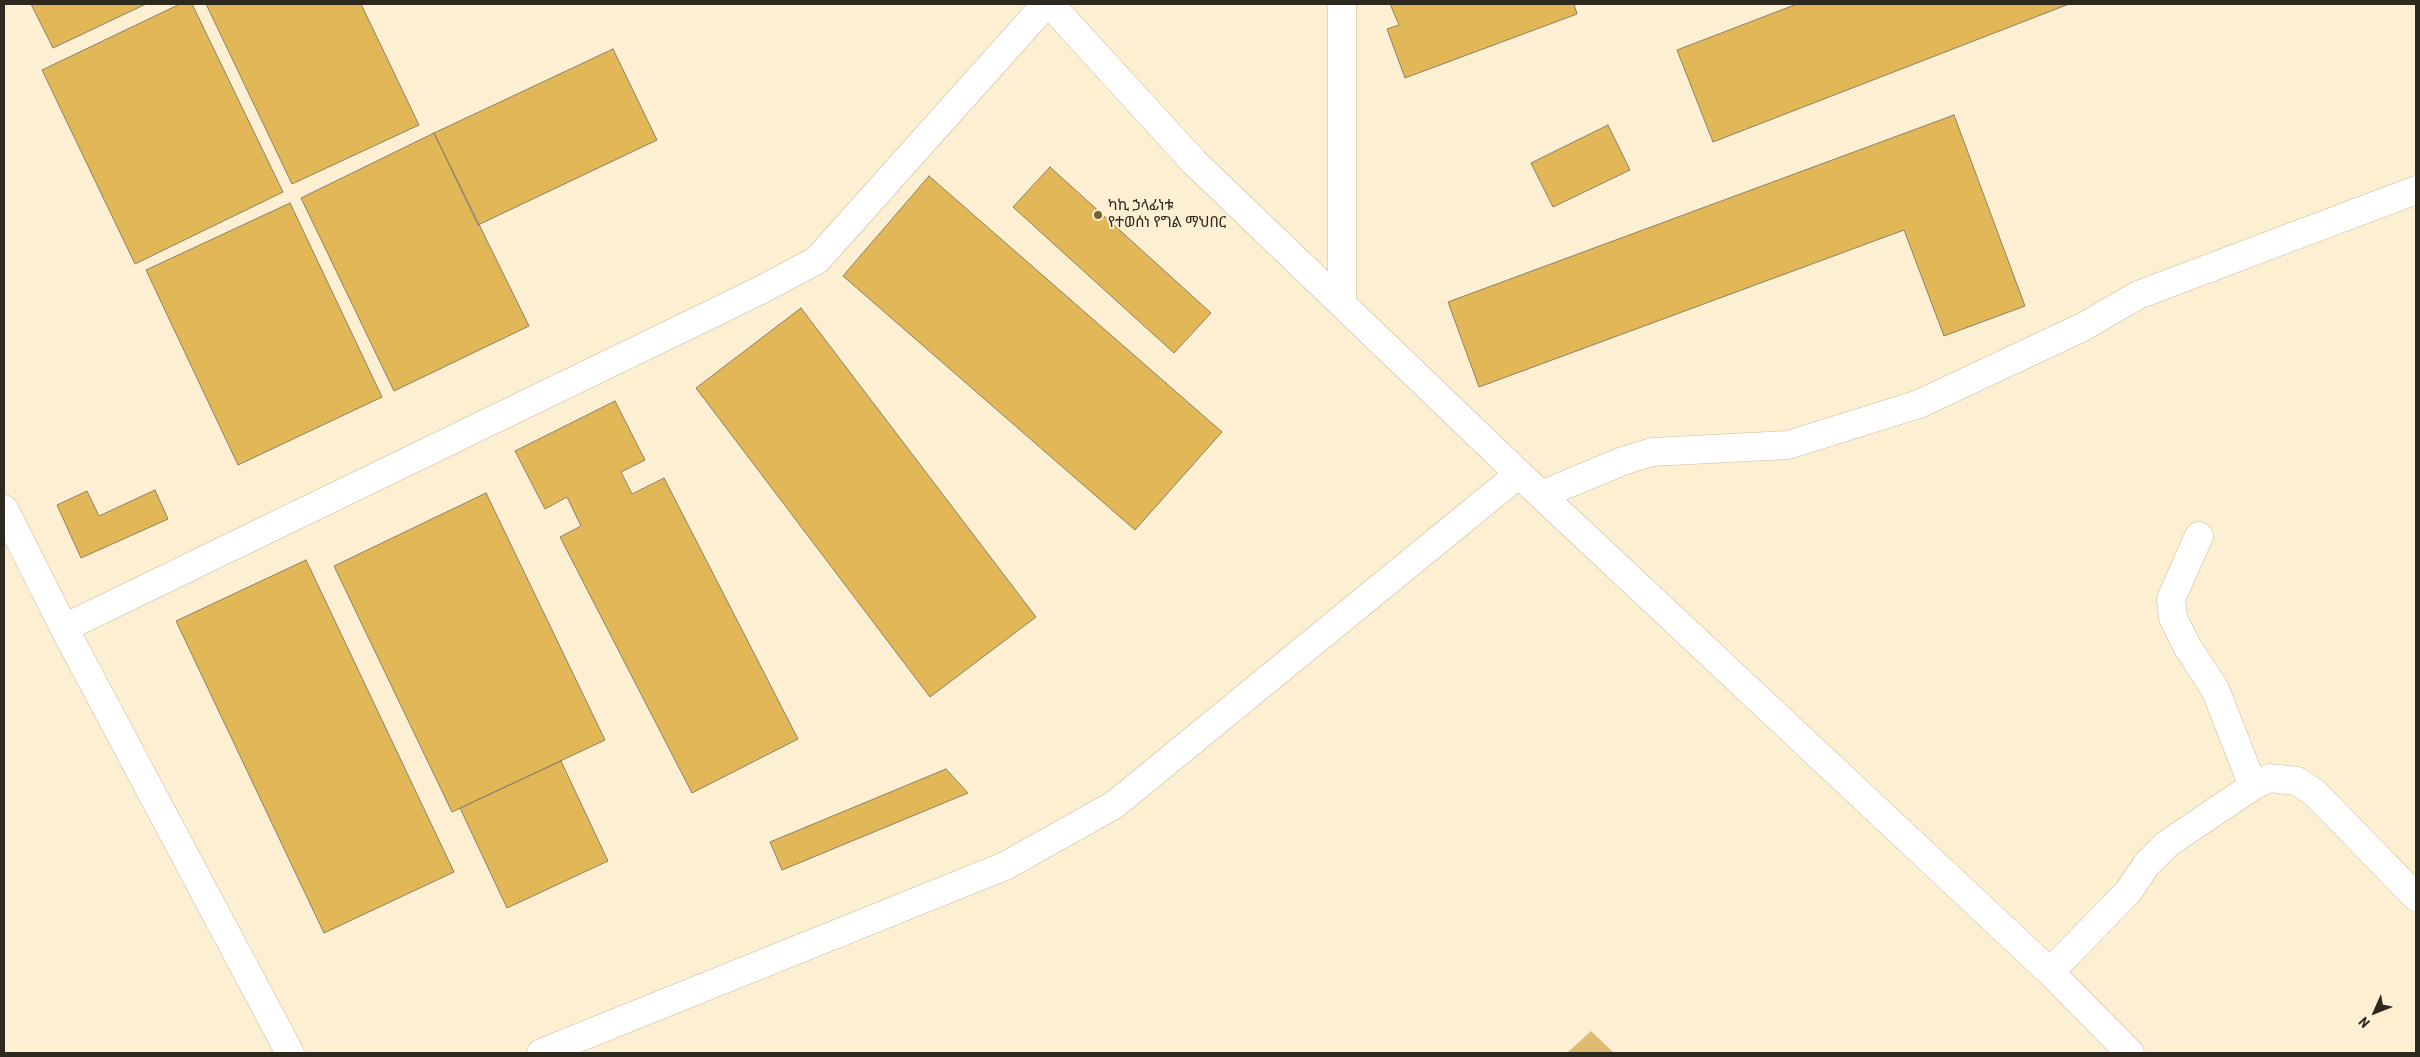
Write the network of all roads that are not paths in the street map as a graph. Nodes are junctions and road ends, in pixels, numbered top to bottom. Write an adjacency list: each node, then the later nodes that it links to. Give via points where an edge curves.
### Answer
1 (1048, 4): 4 (street, via 1194,162); 9 (street, via 817,260)
2 (1342, 4): 4 (street)
3 (2416, 190): 6 (street, via 2138,295 2083,327 1919,404 1788,444 1652,452)
4 (1342, 303): 5 (street)
5 (1519, 474): 6 (street); 14 (street, via 1114,805 1005,866)
6 (1541, 495): 12 (street)
7 (4, 509): 9 (street)
8 (2199, 536): 10 (street, via 2171,599 2173,618 2215,689)
9 (64, 628): 13 (street)
10 (2253, 786): 11 (street, via 2269,778 2297,781 2309,789); 12 (street, via 2167,844 2147,864 2128,892)
11 (2416, 897)
12 (2050, 972): 15 (street)
13 (290, 1053)
14 (541, 1053)
15 (2130, 1053)

